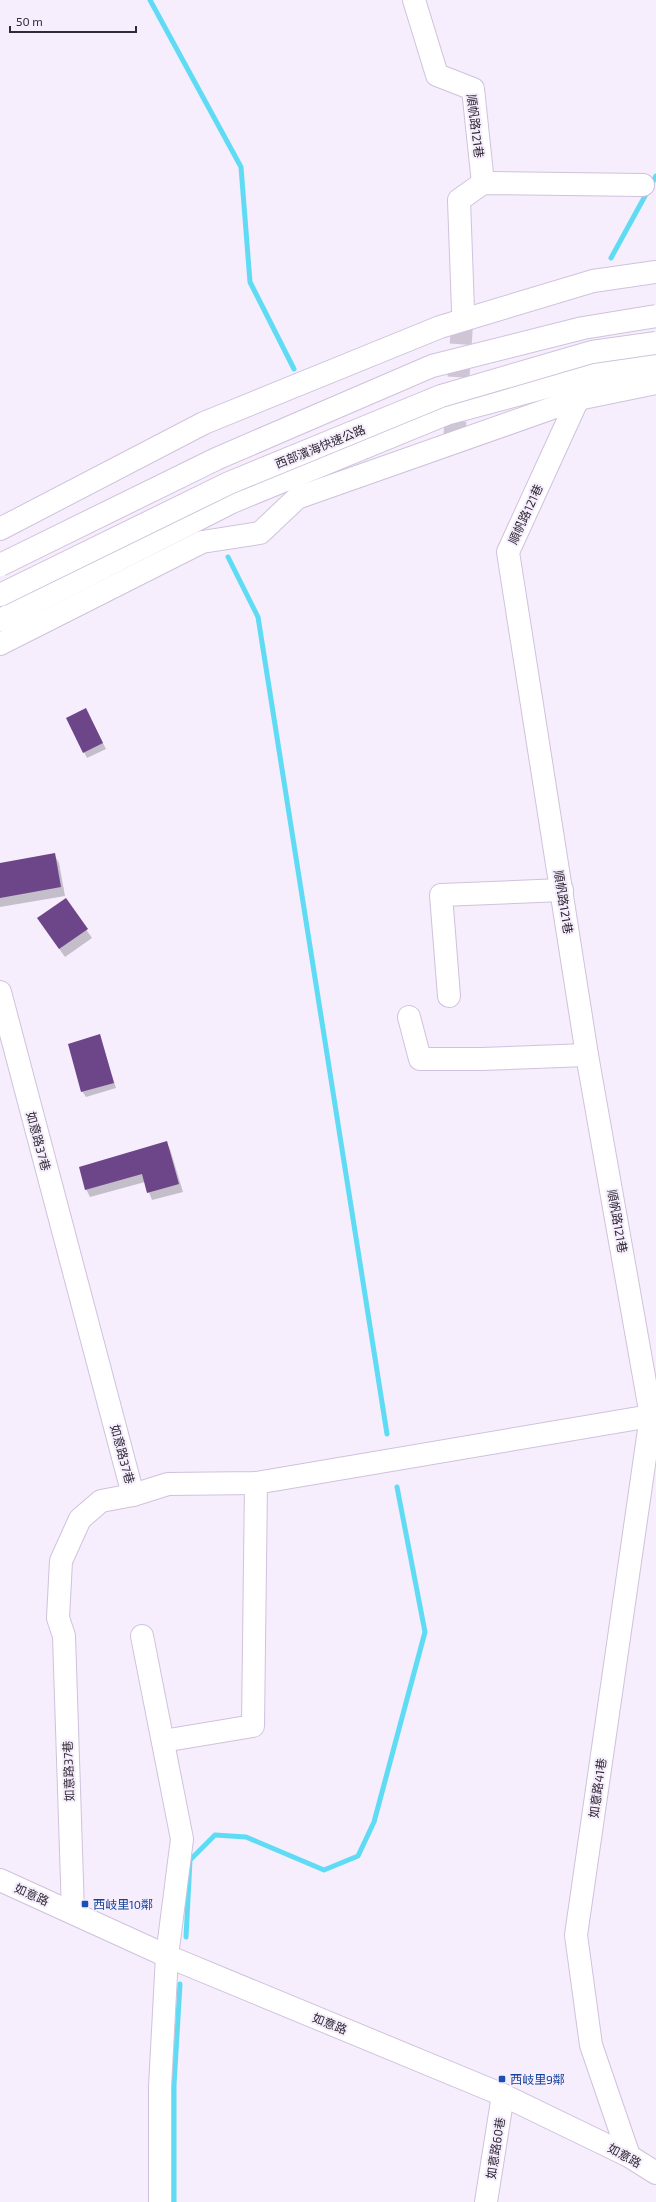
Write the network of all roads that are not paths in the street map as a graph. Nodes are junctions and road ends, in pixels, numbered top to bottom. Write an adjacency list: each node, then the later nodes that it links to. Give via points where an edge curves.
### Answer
1 (414, 0): 2 (main road, 順帆路121巷, via 437,75 473,89)
2 (483, 183): 3 (main road); 5 (main road, via 460,200)
3 (643, 185)
4 (656, 272): 11 (main road, via 593,281 440,327 204,423)
5 (462, 310)
6 (656, 316): 12 (main road, bridge, via 583,328 432,366 216,459)
7 (656, 343): 13 (main road, 西部濱海快速公路, bridge, via 592,352 441,396 229,483)
8 (656, 364): 14 (main road, via 596,374 446,414 232,502)
9 (656, 383): 10 (main road)
10 (578, 399): 15 (main road, via 297,498 260,533 202,542); 16 (main road, 順帆路121巷, via 508,552)
11 (0, 529)
12 (0, 565)
13 (0, 595)
14 (0, 620)
15 (0, 644)
16 (562, 890): 18 (main road, via 441,895); 20 (main road, 順帆路121巷)
17 (0, 992): 23 (main road, 如意路37巷)
18 (448, 996)
19 (409, 1018): 20 (main road, via 420,1059 482,1060)
20 (588, 1055): 21 (main road, 順帆路121巷)
21 (654, 1415): 22 (main road); 30 (main road, 如意路41巷, via 576,1935 591,2046)
22 (256, 1483): 23 (main road, via 168,1484); 25 (main road, via 253,1726)
23 (134, 1495): 27 (main road, 如意路37巷, via 101,1501 80,1519 61,1561 58,1618 64,1636)
24 (142, 1636): 25 (main road)
25 (163, 1740): 28 (main road, via 182,1839)
26 (0, 1880): 27 (main road, 如意路)
27 (73, 1912): 28 (main road, 如意路)
28 (167, 1956): 29 (main road, 如意路); 32 (main road, via 160,2086)
29 (503, 2094): 30 (main road, 如意路); 33 (main road, 如意路60巷)
30 (629, 2156): 31 (main road, 如意路)
31 (656, 2173)
32 (160, 2202)
33 (486, 2202)

